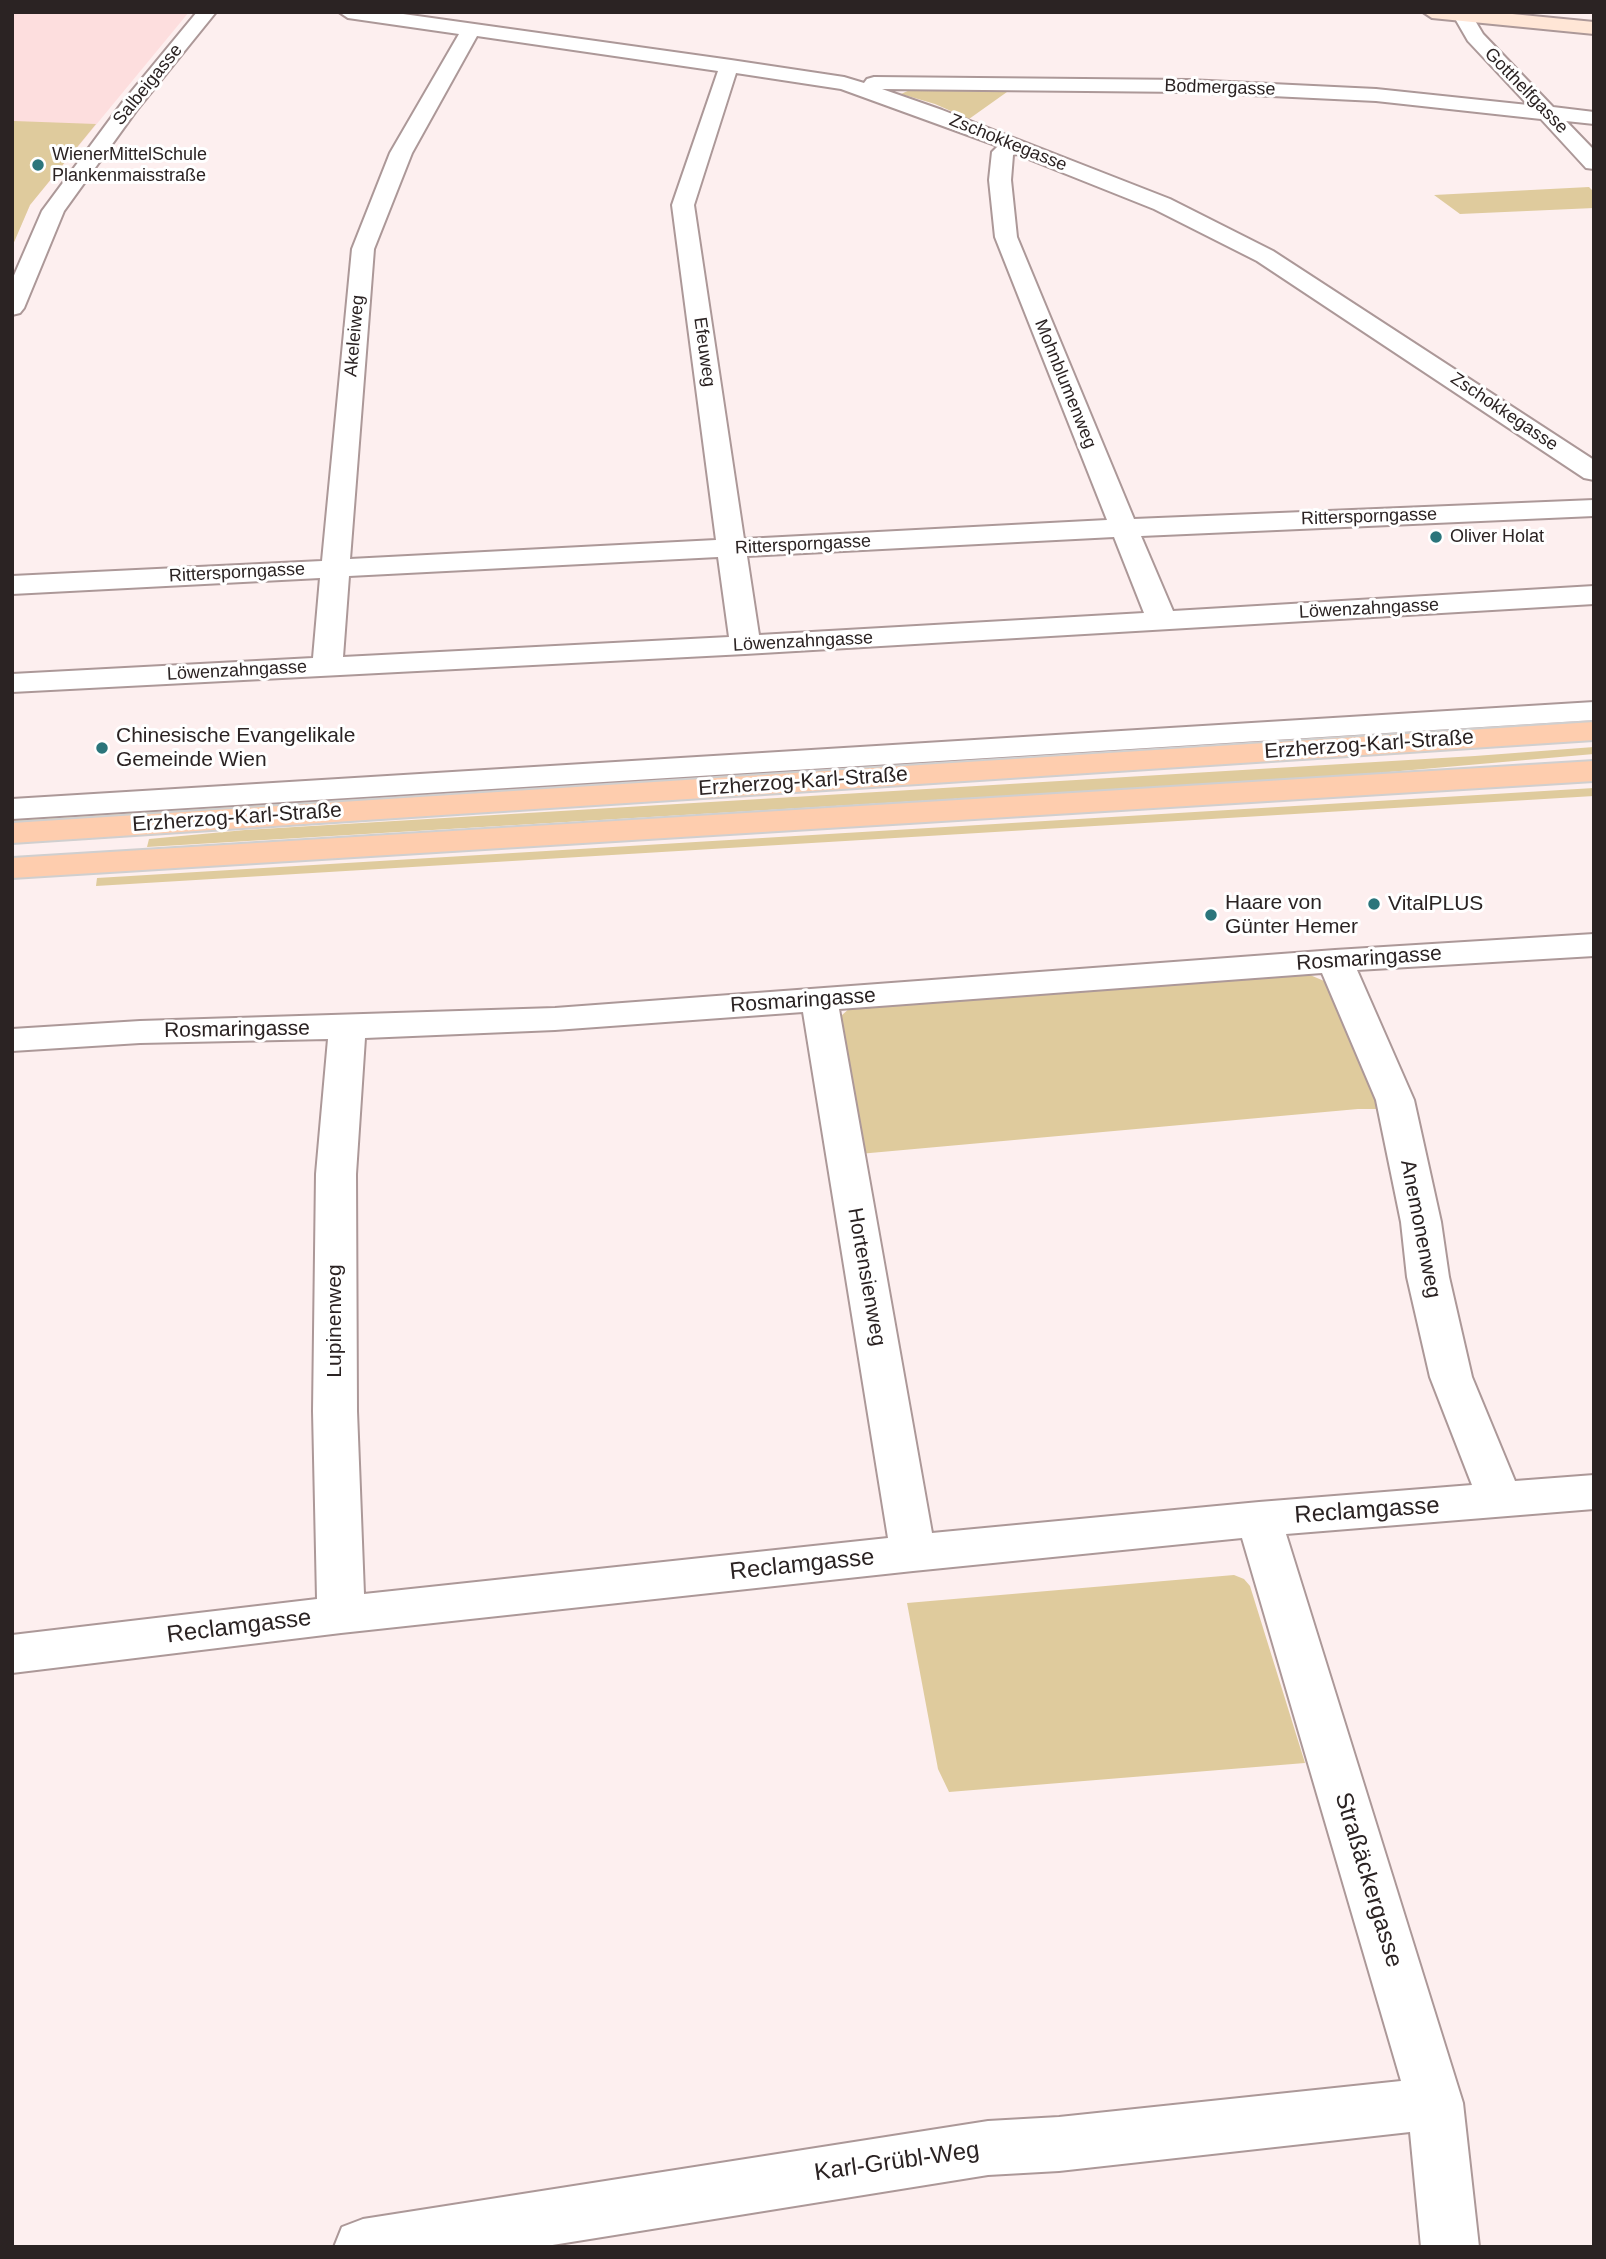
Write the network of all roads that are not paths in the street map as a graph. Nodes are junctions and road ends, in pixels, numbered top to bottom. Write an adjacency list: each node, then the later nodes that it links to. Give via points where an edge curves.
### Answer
1 (207, 12): 14 (street, Salbeigasse, via 129,107 53,211)
2 (348, 12): 5 (street, Zschokkegasse)
3 (1432, 12): 4 (main road)
4 (1462, 15): 6 (main road); 10 (street, Gotthelfgasse, via 1475,37)
5 (394, 16): 7 (street, Zschokkegasse)
6 (1594, 28)
7 (470, 30): 8 (street, Zschokkegasse); 19 (street, Akeleiweg, via 401,153 363,249)
8 (731, 66): 9 (street, Zschokkegasse); 18 (street, Efeuweg, via 683,205)
9 (844, 83): 10 (street, Bodmergasse, via 1188,86 1376,95); 12 (street, Zschokkegasse)
10 (1547, 113): 11 (street, Bodmergasse); 13 (street, Gotthelfgasse)
11 (1594, 118)
12 (1015, 146): 15 (street, Zschokkegasse, via 1162,204 1265,256); 17 (street, Mohnblumenweg, via 1003,152 1001,163 1006,237)
13 (1594, 163)
14 (12, 308)
15 (1594, 472)
16 (1594, 508): 17 (street, Rittersporngasse)
17 (1123, 528): 18 (street, Rittersporngasse); 22 (street, Mohnblumenweg)
18 (731, 549): 19 (street, Rittersporngasse); 23 (street, Efeuweg)
19 (334, 568): 20 (street, Rittersporngasse); 24 (street, Akeleiweg)
20 (12, 585)
21 (1594, 595): 22 (street, Löwenzahngasse)
22 (1162, 621): 23 (street, Löwenzahngasse)
23 (745, 645): 24 (street, Löwenzahngasse)
24 (327, 666): 25 (street, Löwenzahngasse)
25 (12, 683)
26 (1594, 711): 29 (street, Erzherzog-Karl-Straße)
27 (1594, 731): 30 (main road, Erzherzog-Karl-Straße)
28 (1594, 771): 31 (main road, Erzherzog-Karl-Straße)
29 (12, 808)
30 (12, 833)
31 (12, 868)
32 (1594, 945): 33 (street, Rosmaringasse)
33 (1335, 961): 34 (street, Rosmaringasse); 38 (street, Anemonenweg, via 1395,1100 1451,1377)
34 (819, 1000): 35 (street, Rosmaringasse); 40 (street, Hortensienweg)
35 (347, 1028): 36 (street, Rosmaringasse, via 140,1031); 41 (street, Lupinenweg, via 336,1174 335,1411)
36 (12, 1040)
37 (1594, 1492): 38 (street, Reclamgasse)
38 (1500, 1500): 39 (street, Reclamgasse)
39 (1259, 1519): 40 (street, Reclamgasse); 43 (street, Straßäckergasse)
40 (913, 1553): 41 (street, Reclamgasse)
41 (341, 1615): 42 (street, Reclamgasse)
42 (12, 1654)
43 (1435, 2103): 44 (street, Karl-Grübl-Weg, via 988,2148); 45 (street, Straßäckergasse)
44 (363, 2247)
45 (1450, 2247)

